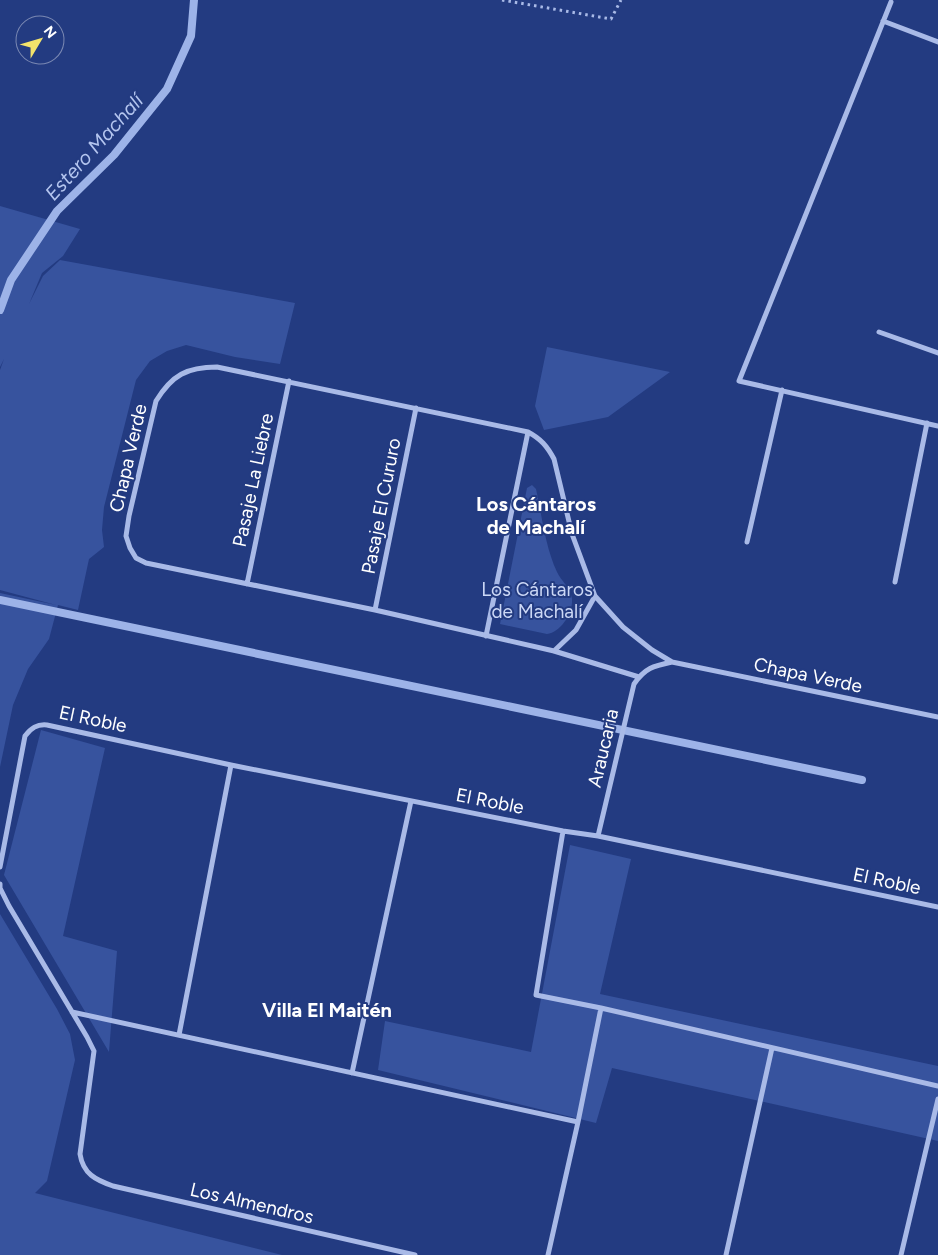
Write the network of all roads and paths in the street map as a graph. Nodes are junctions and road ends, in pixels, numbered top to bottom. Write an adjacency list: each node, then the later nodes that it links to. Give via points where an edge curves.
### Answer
1 (502, 0): 2 (path, via 611,19)
2 (621, 0)
3 (890, 2): 4 (street)
4 (883, 22): 5 (street); 9 (street, via 739,381)
5 (938, 42)
6 (879, 332): 7 (street)
7 (938, 353)
8 (289, 381): 10 (street, Chapa Verde); 16 (street, Pasaje La Liebre); 16 (street, Chapa Verde, via 217,367 199,367 174,378 156,401 129,516 126,536 136,558 146,563)
9 (782, 390): 11 (street); 14 (street)
10 (416, 408): 13 (street, Chapa Verde); 18 (street, Pasaje El Cururo)
11 (926, 423): 12 (street); 15 (street)
12 (938, 426)
13 (528, 432): 17 (street, Chapa Verde, via 548,447 554,458 572,534); 19 (street)
14 (747, 542)
15 (895, 582)
16 (247, 584): 18 (street, Chapa Verde)
17 (595, 596): 20 (street, via 576,630); 21 (street, Chapa Verde, via 622,627)
18 (375, 610): 19 (street, Chapa Verde)
19 (486, 636): 20 (street, Chapa Verde)
20 (554, 651): 23 (street, Chapa Verde)
21 (672, 662): 22 (street, Chapa Verde, via 652,666); 24 (street, Chapa Verde)
22 (644, 672): 23 (street, Araucaria)
23 (639, 677): 28 (street, Araucaria, via 634,684)
24 (938, 717)
25 (231, 765): 26 (street, El Roble); 29 (street, El Roble, via 47,725 36,726 26,736); 34 (street)
26 (411, 801): 27 (street, El Roble); 36 (street)
27 (563, 831): 28 (street, El Roble); 32 (street, via 536,995)
28 (598, 836): 31 (street, El Roble)
29 (0, 867)
30 (0, 884): 33 (street, via 9,906)
31 (938, 907)
32 (601, 1008): 35 (street); 39 (street)
33 (72, 1012): 34 (street); 40 (street, Los Almendros, via 94,1051 81,1147 82,1164 93,1178 113,1186)
34 (179, 1035): 36 (street)
35 (772, 1048): 37 (street); 42 (street)
36 (352, 1073): 39 (street)
37 (938, 1086)
38 (938, 1099): 43 (street)
39 (578, 1122): 41 (street)
40 (415, 1255)
41 (548, 1255)
42 (726, 1255)
43 (901, 1255)

